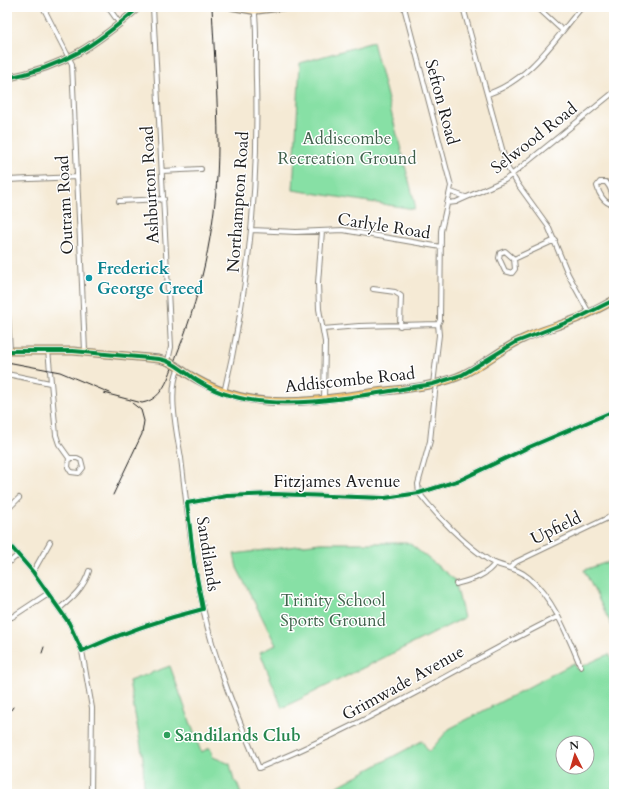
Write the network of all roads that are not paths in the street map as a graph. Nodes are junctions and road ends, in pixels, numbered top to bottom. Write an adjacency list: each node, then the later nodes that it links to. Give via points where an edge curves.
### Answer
1 (43, 7): 14 (street, Outram Road)
2 (108, 7): 12 (street)
3 (140, 7): 12 (main road)
4 (153, 7): 19 (street, Ashburton Road)
5 (232, 7): 11 (street)
6 (285, 7): 11 (street)
7 (404, 7): 23 (street, Sefton Road, via 451,183)
8 (463, 7): 17 (street)
9 (537, 7): 13 (street)
10 (582, 7): 13 (street)
11 (254, 9): 29 (street, Northampton Road, via 258,137)
12 (120, 24): 14 (main road, via 100,41)
13 (562, 30): 17 (street, via 530,69)
14 (69, 59): 15 (main road); 21 (street, Outram Road, via 72,64)
15 (7, 78)
16 (614, 92): 20 (street, Selwood Road)
17 (488, 94): 20 (street, via 506,162)
18 (201, 169): 19 (street)
19 (162, 171): 25 (street, Ashburton Road)
20 (512, 175): 24 (street, Selwood Road, via 499,184); 31 (street, via 541,215)
21 (77, 177): 22 (street); 43 (street, Outram Road)
22 (7, 180)
23 (451, 192): 24 (street); 27 (street, Sefton Road)
24 (466, 197): 27 (street, Selwood Road)
25 (164, 199): 26 (street); 44 (street, Ashburton Road, via 171,347)
26 (119, 202)
27 (448, 203): 32 (street, Sefton Road, via 442,226)
28 (613, 206): 28 (street, via 607,203 599,192 597,187 600,182 606,182 610,187)
29 (252, 230): 30 (street, Carlyle Road); 49 (street, Northampton Road, via 248,270)
30 (322, 231): 32 (street, Carlyle Road, via 348,231); 40 (street, via 318,283)
31 (555, 240): 33 (street); 37 (street, via 568,274)
32 (441, 248): 38 (street, Sefton Road)
33 (514, 259): 33 (street, via 515,271 509,273 503,269 499,255 505,251)
34 (373, 289): 39 (street, via 395,292 401,296)
35 (7, 298): 42 (street)
36 (614, 300): 37 (highway, Addiscombe Road)
37 (589, 313): 48 (highway, Addiscombe Road, via 526,337 467,372)
38 (438, 324): 39 (street); 48 (street, Sefton Road)
39 (400, 326): 40 (street)
40 (323, 329): 50 (street)
41 (48, 350): 42 (highway, Addiscombe Road); 43 (highway, Addiscombe Road); 47 (street)
42 (9, 351)
43 (85, 351): 44 (highway, Addiscombe Road)
44 (168, 361): 45 (highway, Addiscombe Road, bridge)
45 (177, 367): 49 (highway, Addiscombe Road, via 205,385); 55 (street, Sandilands, via 174,380 176,420)
46 (7, 374): 47 (street)
47 (50, 383): 52 (street, via 56,435)
48 (434, 384): 50 (highway, Addiscombe Road); 53 (street, Sefton Road, via 430,442 418,484)
49 (224, 393): 50 (highway, Addiscombe Road, via 258,401)
50 (324, 400)
51 (614, 411): 53 (street, Fitzjames Avenue, via 460,480)
52 (69, 458): 52 (street, via 81,460 83,468 79,473 71,472 67,463)
53 (419, 493): 55 (street, Fitzjames Avenue, via 385,498 274,494 227,496); 61 (street, via 452,529)
54 (19, 498): 56 (street)
55 (187, 503): 69 (street, Sandilands)
56 (7, 510)
57 (614, 515): 63 (street, Upfield)
58 (7, 542): 60 (street)
59 (50, 542): 65 (street)
60 (18, 555): 62 (street); 65 (street)
61 (495, 563): 63 (street); 66 (street, via 481,575)
62 (7, 564)
63 (510, 567): 71 (street, via 525,574 538,586)
64 (89, 571): 68 (street, via 86,580 73,598)
65 (33, 572): 67 (street)
66 (456, 584)
67 (47, 594): 68 (street); 70 (street)
68 (59, 609): 72 (street, via 70,623)
69 (203, 609): 72 (street, via 133,630); 74 (street, Sandilands, via 226,689)
70 (12, 617)
71 (557, 617): 73 (street); 74 (street, Grimwade Avenue, via 343,730)
72 (82, 651): 75 (street, via 92,708)
73 (581, 667)
74 (259, 768)
75 (91, 794)

